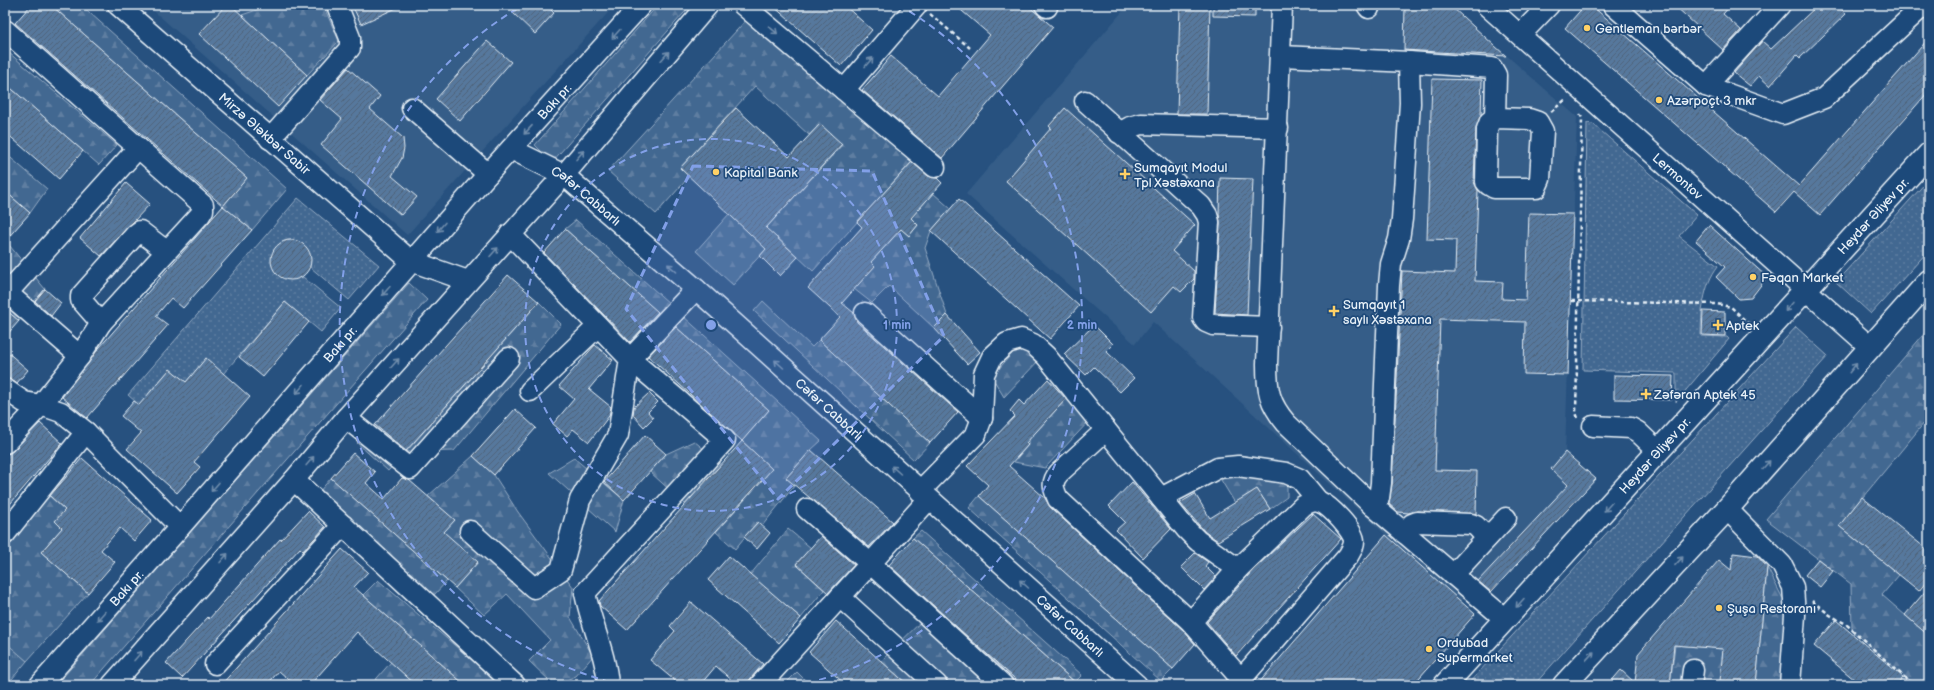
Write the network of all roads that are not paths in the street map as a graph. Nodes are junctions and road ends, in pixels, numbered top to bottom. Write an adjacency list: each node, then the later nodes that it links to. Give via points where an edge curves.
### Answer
1 (118, 5): 24 (street, Mirzə Ələkbər Sabir)
2 (337, 5): 24 (street, via 350,38 350,48)
3 (641, 5): 26 (street, Bakı pr., one-way to 26)
4 (708, 5): 30 (street, one-way to 4)
5 (743, 5): 18 (street, one-way to 18)
6 (1282, 5): 15 (street)
7 (1486, 5): 14 (street, Lermontov)
8 (1549, 5): 14 (street)
9 (1613, 5): 17 (street)
10 (1780, 5): 17 (street)
11 (1924, 5): 17 (street, via 1824,98 1783,114)
12 (921, 7): 18 (street, one-way to 12)
13 (5, 30): 25 (street)
14 (1521, 34): 37 (street, Lermontov, via 1572,93)
15 (1280, 56): 16 (street); 22 (street)
16 (1409, 62): 21 (street, via 1492,68 1496,76); 61 (street, via 1410,103 1402,219 1399,239 1390,264 1381,483 1378,498)
17 (1706, 86)
18 (844, 90): 28 (street)
19 (1085, 101): 23 (street)
20 (412, 108): 29 (street)
21 (1495, 118): 21 (street, via 1530,119 1538,122 1543,131 1540,179 1536,188 1494,188 1486,182 1487,129 1490,121)
22 (1278, 128): 23 (street, via 1141,124); 42 (street)
23 (1119, 133): 42 (street, via 1208,215 1203,318 1206,322)
24 (270, 139): 33 (street, Mirzə Ələkbər Sabir)
25 (138, 148): 32 (street, via 203,205 200,215); 38 (street)
26 (510, 149): 29 (street, Bakı pr.); 30 (street, Cəfər Cabbarlı)
27 (1929, 154): 37 (main road, Heydər Əliyev pr.)
28 (935, 167)
29 (488, 174): 33 (street, Bakı pr., one-way to 33)
30 (564, 174): 31 (street); 36 (street, Cəfər Cabbarlı, one-way to 30)
31 (510, 234): 34 (street, one-way to 31); 41 (street)
32 (166, 250): 40 (street); 40 (street, via 140,231 136,234 81,296 81,300)
33 (411, 261): 34 (street); 66 (street, Bakı pr., one-way to 66)
34 (468, 281): 50 (street, one-way to 34)
35 (1929, 281): 43 (main road)
36 (696, 289): 46 (street); 58 (street, Cəfər Cabbarlı, one-way to 36)
37 (1805, 289): 43 (street, Lermontov); 56 (main road, Heydər Əliyev pr., one-way to 56)
38 (6, 292): 44 (street)
39 (865, 313): 51 (street)
40 (101, 323): 44 (street)
41 (598, 326): 46 (street); 48 (street)
42 (1269, 327): 61 (street, via 1267,383 1275,410)
43 (1870, 347): 63 (main road, one-way to 43)
44 (80, 356): 49 (street)
45 (509, 358): 50 (street, via 410,469)
46 (630, 359): 67 (street, via 618,435 580,500 561,570 534,588); 82 (street, via 725,440 585,594 607,670)
47 (5, 389): 49 (street, via 24,402)
48 (530, 391)
49 (41, 405): 54 (street, via 61,412); 55 (street)
50 (346, 418): 57 (street, one-way to 50)
51 (982, 418): 53 (street, via 984,374 992,357 1007,343 1021,339 1033,344 1046,356); 58 (street, via 976,434)
52 (1593, 426): 56 (street, via 1631,428)
53 (1106, 430): 59 (street); 76 (street, via 1059,473 1053,480 1053,488 1058,499)
54 (86, 432): 66 (street); 69 (street)
55 (5, 443)
56 (1658, 451): 75 (main road, Heydər Əliyev pr., one-way to 75)
57 (294, 480): 65 (street); 79 (street, one-way to 57)
58 (924, 495): 71 (street); 86 (street, Cəfər Cabbarlı, one-way to 58)
59 (1161, 498): 60 (street, via 1218,468 1238,466 1270,470 1300,479); 72 (street, via 1198,541)
60 (1319, 502): 72 (street, via 1302,506); 78 (street, via 1328,506 1352,533 1354,546)
61 (1373, 506): 68 (street)
62 (807, 509): 71 (street)
63 (1728, 509): 88 (main road, one-way to 63); 89 (street, via 1782,565 1793,587 1795,615)
64 (1506, 518): 70 (street)
65 (343, 525): 77 (street); 81 (street)
66 (180, 527): 80 (street, Bakı pr., one-way to 80)
67 (470, 531)
68 (1404, 533): 70 (street, via 1417,522 1471,524); 73 (street)
69 (5, 534)
70 (1487, 538): 73 (street)
71 (870, 564): 74 (street); 85 (street)
72 (1238, 569): 76 (street)
73 (1453, 575): 75 (street)
74 (840, 597): 83 (street); 84 (street)
75 (1505, 619): 87 (main road, Heydər Əliyev pr.)
76 (1191, 622): 78 (street)
77 (215, 664)
78 (1238, 682)
79 (119, 683)
80 (40, 685)
81 (516, 685)
82 (608, 685)
83 (760, 685)
84 (937, 685)
85 (1003, 685)
86 (1136, 685)
87 (1445, 685)
88 (1564, 685)
89 (1790, 685)

